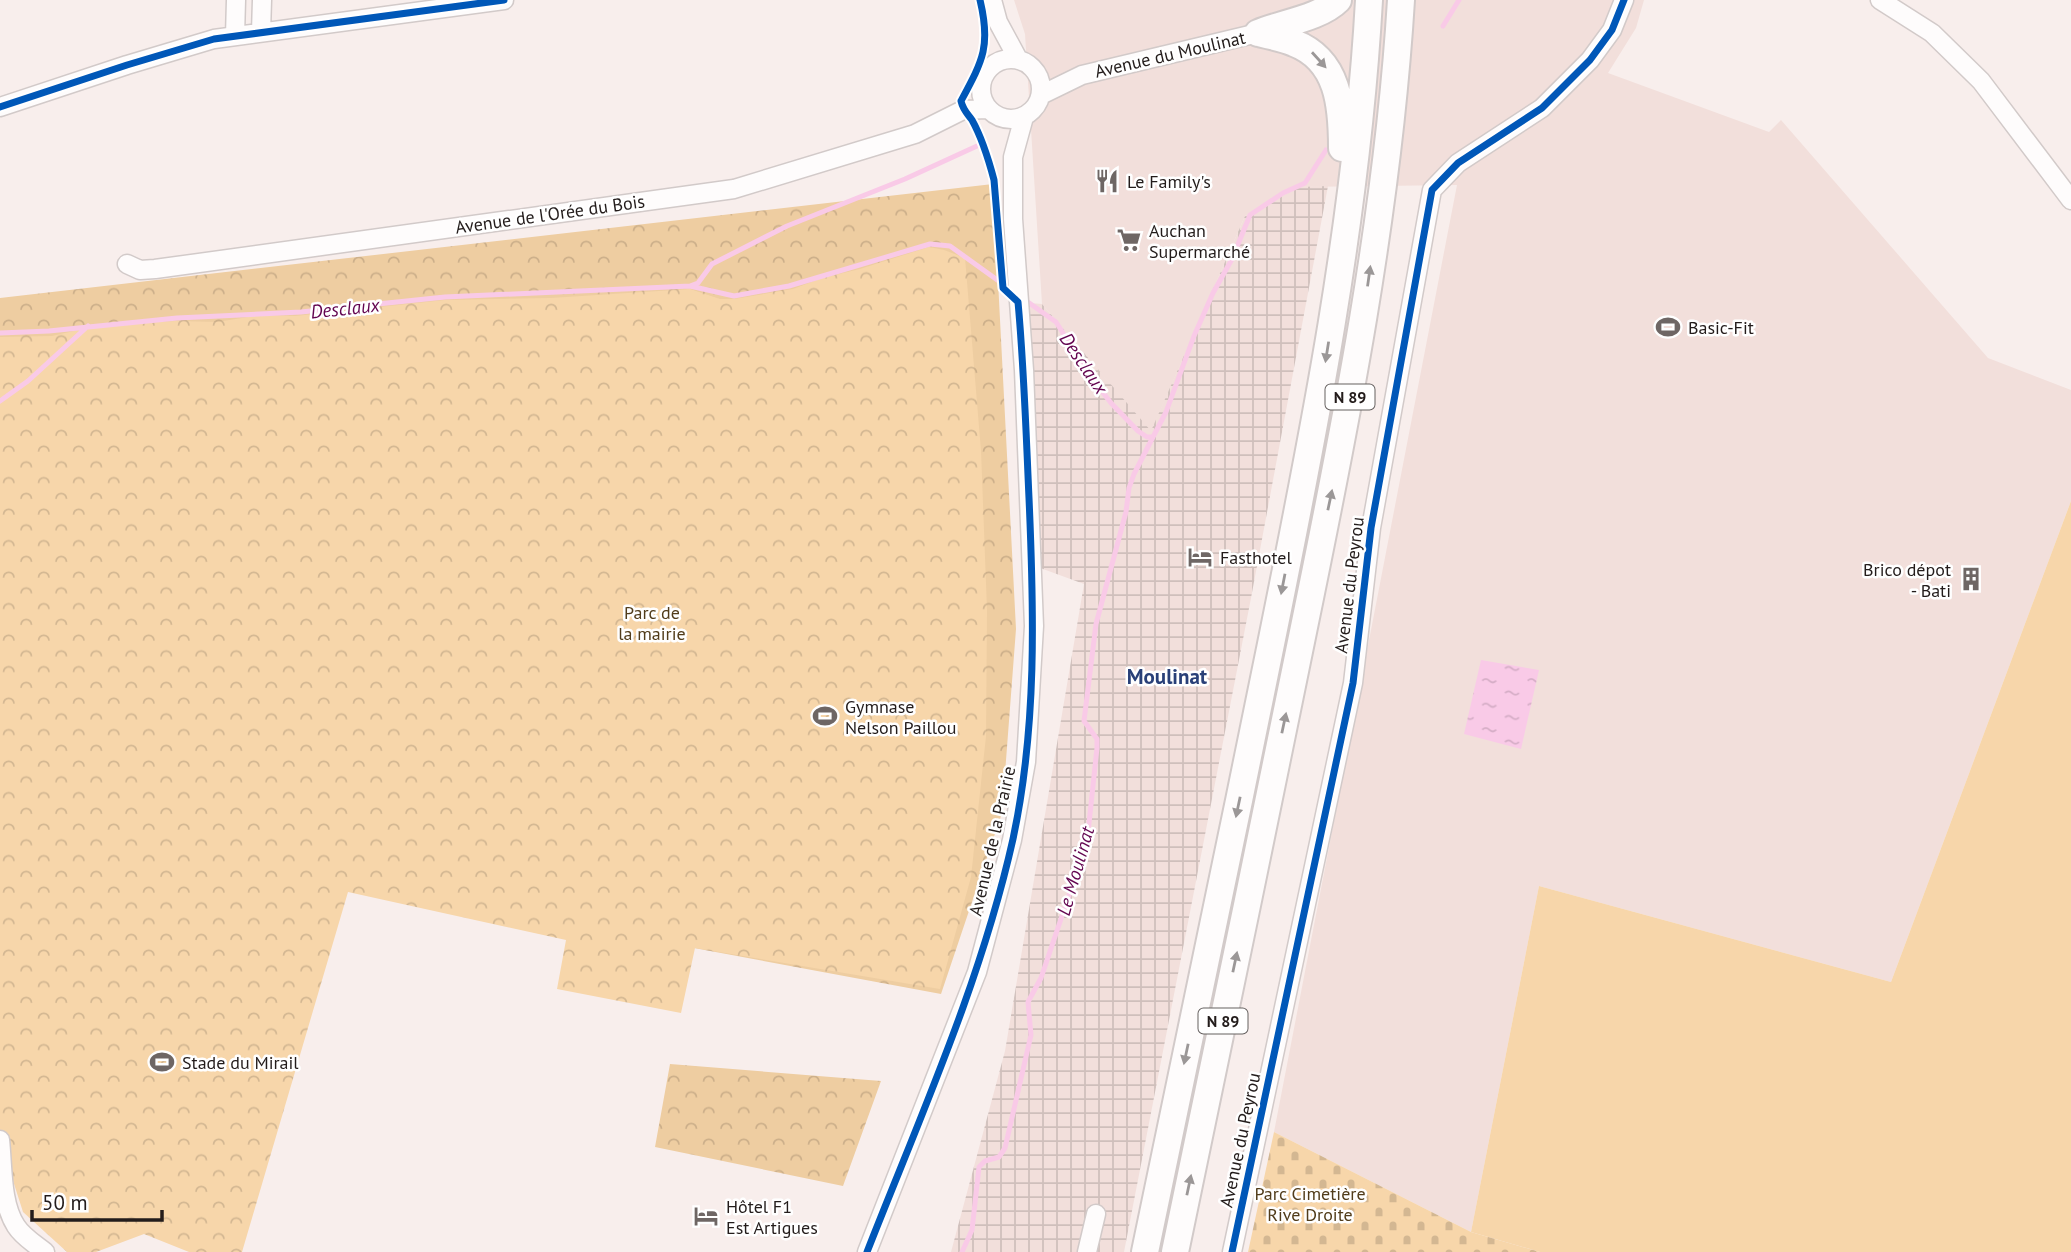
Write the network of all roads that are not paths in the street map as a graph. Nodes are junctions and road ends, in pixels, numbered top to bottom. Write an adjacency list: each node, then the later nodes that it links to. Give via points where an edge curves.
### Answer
1 (236, 0): 14 (street)
2 (262, 0): 12 (street)
3 (504, 0): 12 (street)
4 (992, 0): 11 (street)
5 (1338, 0): 13 (highway, via 1313,15)
6 (1369, 0): 28 (highway, N 89)
7 (1401, 0): 27 (highway, N 89)
8 (1413, 0): 27 (highway, via 1397,152)
9 (1624, 0): 37 (street, Avenue du Peyrou, via 1612,30 1590,60 1542,108 1458,163 1432,190 1371,528 1353,683)
10 (1880, 0): 26 (street, via 1932,33 1981,81)
11 (998, 22): 15 (street); 16 (street)
12 (261, 32): 14 (street)
13 (1258, 33): 18 (street, Avenue du Moulinat); 28 (highway, one-way to 28, via 1310,50 1336,87 1341,107)
14 (235, 36): 21 (street, via 187,46)
15 (1018, 60): 16 (street); 17 (street)
16 (993, 65): 19 (street, via 984,74)
17 (1034, 70): 18 (street, Avenue du Moulinat); 20 (street)
18 (1082, 75): 20 (street, Avenue du Moulinat)
19 (981, 88): 22 (street); 23 (street, Avenue de la Prairie, via 983,102)
20 (1041, 95): 24 (street, Avenue de la Prairie)
21 (0, 107)
22 (963, 110): 23 (street); 29 (street, Avenue de l'Orée du Bois, via 915,134 734,189 155,269 140,270)
23 (994, 113): 24 (street, via 1014,120); 25 (street, Avenue de la Prairie)
24 (1024, 117): 25 (street, Avenue de la Prairie)
25 (1013, 157): 33 (street, Avenue de la Prairie, via 1034,626 1027,762 977,972)
26 (2071, 200)
27 (1379, 210): 36 (highway, N 89, one-way to 27, via 1345,428)
28 (1344, 236): 35 (highway, N 89, one-way to 35, via 1316,421)
29 (127, 264)
30 (0, 1140): 32 (street, via 10,1216 25,1237)
31 (1096, 1214): 34 (street)
32 (44, 1252)
33 (867, 1252)
34 (1087, 1252)
35 (1145, 1252)
36 (1175, 1252)
37 (1232, 1252)

